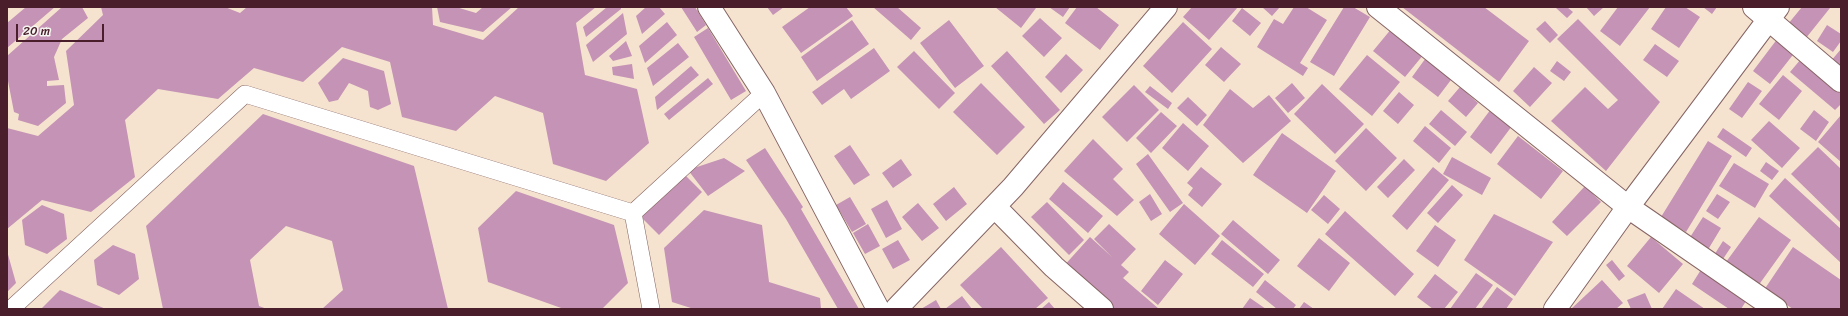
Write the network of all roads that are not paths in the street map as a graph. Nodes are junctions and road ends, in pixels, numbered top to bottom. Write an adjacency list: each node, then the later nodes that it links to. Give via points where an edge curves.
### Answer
1 (709, 7): 6 (street)
2 (1166, 7): 7 (street)
3 (1378, 7): 8 (street)
4 (1767, 11): 5 (street); 8 (street)
5 (1841, 81)
6 (764, 93): 9 (lane); 12 (street)
7 (995, 207): 13 (street); 14 (street, via 1054,267)
8 (1628, 207): 15 (street); 16 (street)
9 (633, 213): 10 (lane, via 245,94); 11 (lane)
10 (11, 309)
11 (651, 309)
12 (878, 309)
13 (896, 309)
14 (1102, 309)
15 (1555, 309)
16 (1776, 309)

